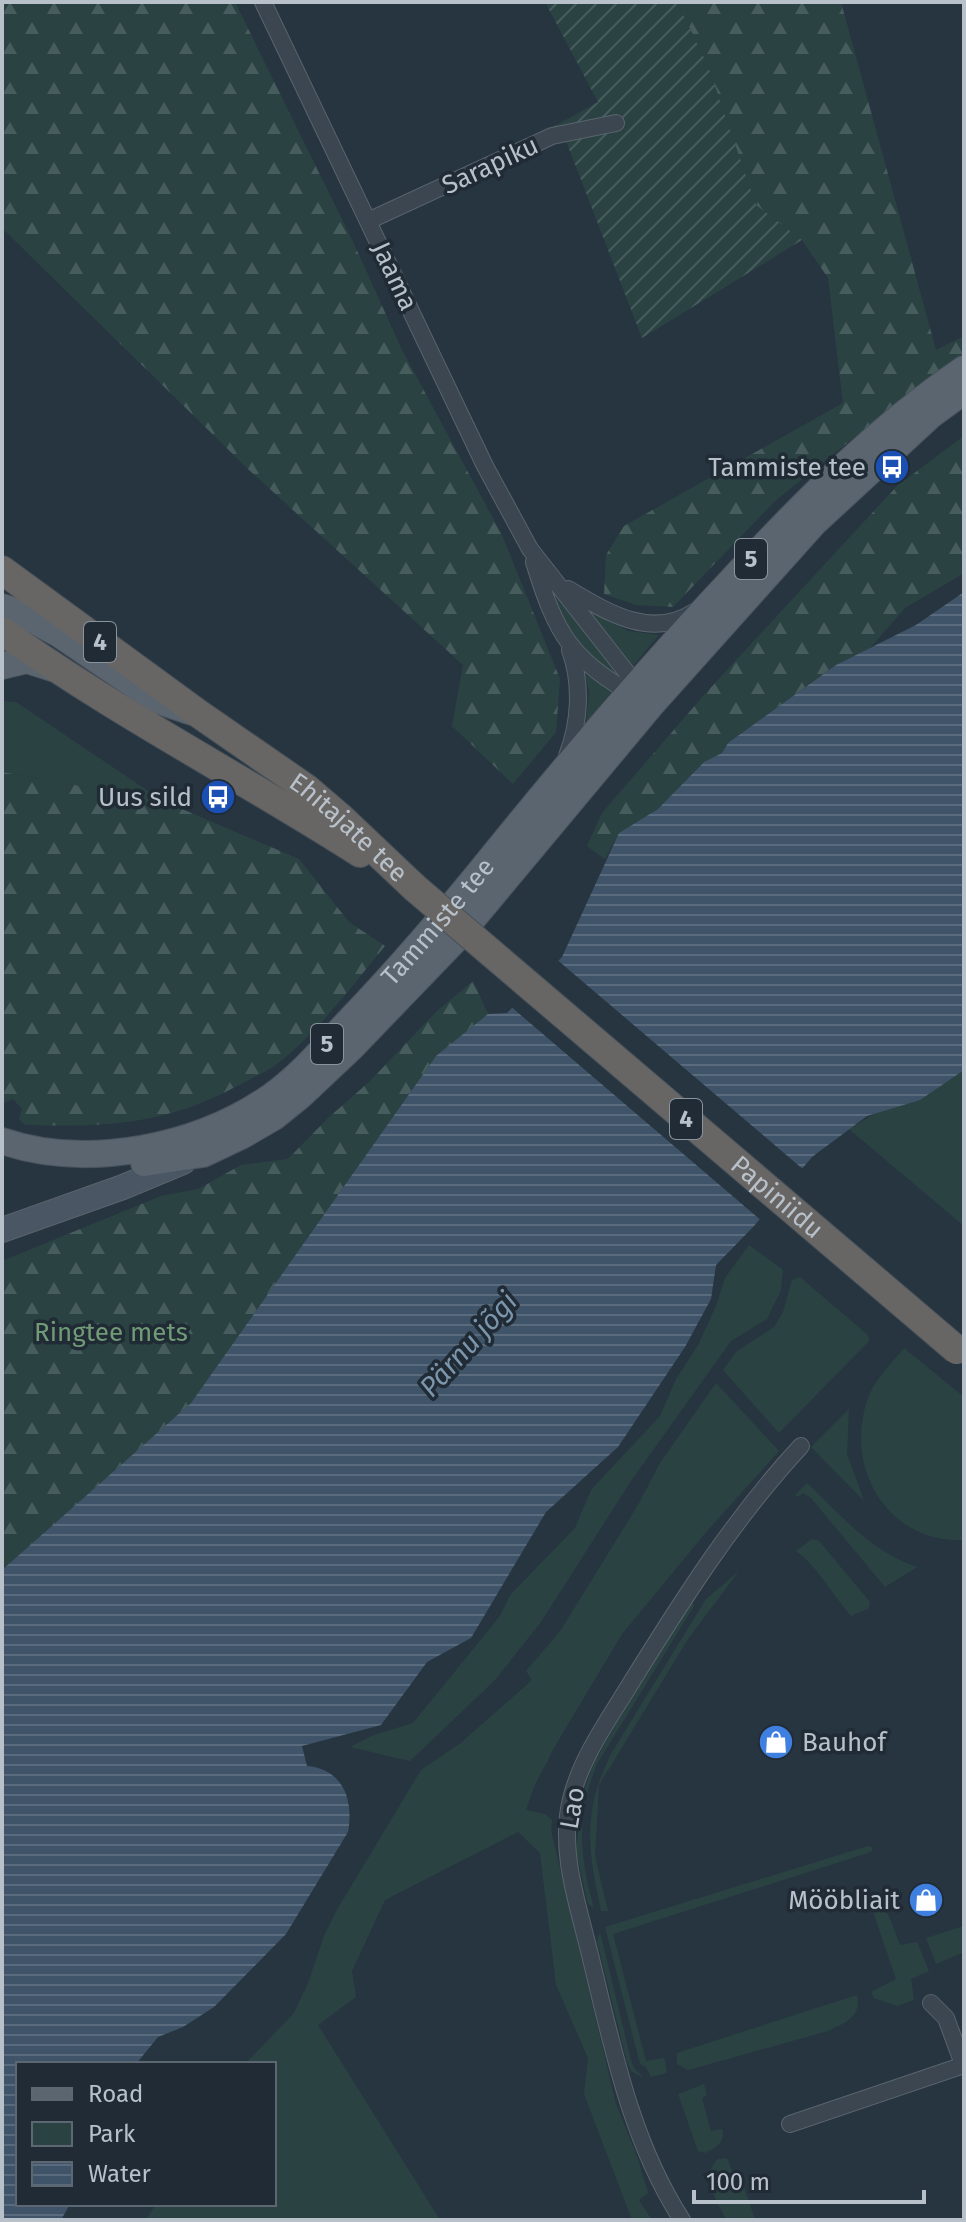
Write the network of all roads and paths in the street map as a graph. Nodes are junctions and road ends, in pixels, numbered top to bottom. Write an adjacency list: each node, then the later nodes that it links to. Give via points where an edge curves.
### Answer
1 (263, 2): 3 (street, Jaama)
2 (616, 123): 3 (street, Sarapiku, via 552,136)
3 (368, 221): 6 (street, Jaama)
4 (964, 369): 9 (main road, Tammiste tee / 5, via 830,479)
5 (964, 391): 15 (main road, Tammiste tee / 5, via 814,523)
6 (530, 549): 8 (street, Jaama); 12 (street, Jaama)
7 (2, 570): 16 (highway, Ehitajate tee / 4)
8 (555, 581): 9 (street, Jaama, via 634,622 672,623); 15 (street, Jaama)
9 (712, 601): 15 (main road, Tammiste tee / 5)
10 (2, 607): 16 (main road, via 59,634 156,700)
11 (2, 631): 14 (highway, Ehitajate tee / 4)
12 (568, 644): 15 (street, Jaama, via 593,669); 17 (street, Jaama, via 575,662 579,714)
13 (2, 666): 14 (main road, via 27,660)
14 (56, 669): 18 (highway, Ehitajate tee / 4)
15 (639, 694): 17 (main road, Tammiste tee / 5); 20 (main road, Tammiste tee / 5, via 455,940 300,1096 274,1117)
16 (199, 714): 18 (highway, Ehitajate tee / 4, via 306,788)
17 (561, 773): 19 (main road, Tammiste tee / 5, via 453,907 301,1072 269,1098 201,1132 117,1151 55,1152)
18 (415, 888): 23 (highway, Papiniidu / 4, bridge)
19 (2, 1141)
20 (203, 1154): 21 (main road, 5, via 87,1168); 22 (main road)
21 (2, 1155)
22 (2, 1230)
23 (962, 1354)
24 (801, 1446): 28 (street, Lao, via 680,1603 579,1771 566,1822 576,1894 626,2097 650,2162)
25 (931, 2003): 26 (street, via 946,2018)
26 (964, 2064): 27 (street)
27 (790, 2124)
28 (682, 2220)

